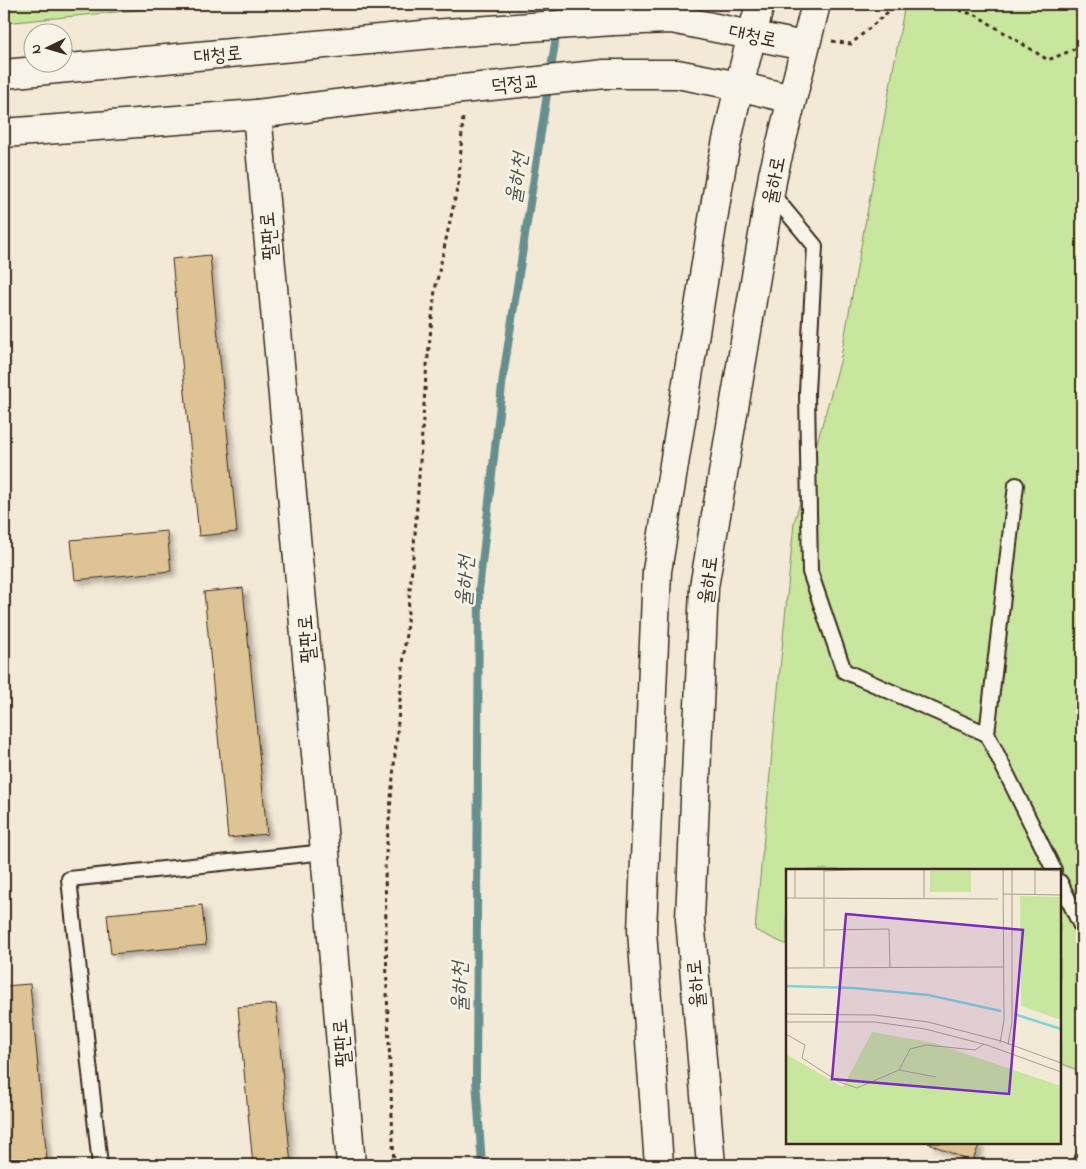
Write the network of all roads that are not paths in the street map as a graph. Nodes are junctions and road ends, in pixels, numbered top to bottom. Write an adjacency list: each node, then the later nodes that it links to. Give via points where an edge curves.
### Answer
1 (760, 4): 3 (main road)
2 (816, 4): 4 (main road, 율하로)
3 (752, 34): 4 (main road, 대청로); 5 (main road, 대청로, bridge, via 672,19 613,21 433,34); 6 (main road)
4 (806, 42): 7 (main road, 율하로)
5 (4, 74)
6 (739, 86): 7 (main road); 8 (main road, 덕정교, bridge, via 677,74 605,74 424,92); 20 (main road, via 722,163 657,571 642,931)
7 (791, 99): 10 (main road, 율하로)
8 (257, 114): 9 (main road); 13 (main road, 팔판로)
9 (4, 133)
10 (770, 192): 12 (lane, via 815,246 807,392 810,572 844,671); 21 (main road, 율하로, via 704,587 690,919)
11 (1016, 485): 12 (lane)
12 (986, 734): 14 (lane)
13 (325, 852): 18 (lane, via 69,879); 19 (main road, 팔판로)
14 (1054, 869)
15 (1061, 884): 16 (lane)
16 (1082, 928)
17 (1082, 1160): 22 (lane)
18 (100, 1165)
19 (351, 1165)
20 (659, 1165)
21 (712, 1165)
22 (1079, 1165)

